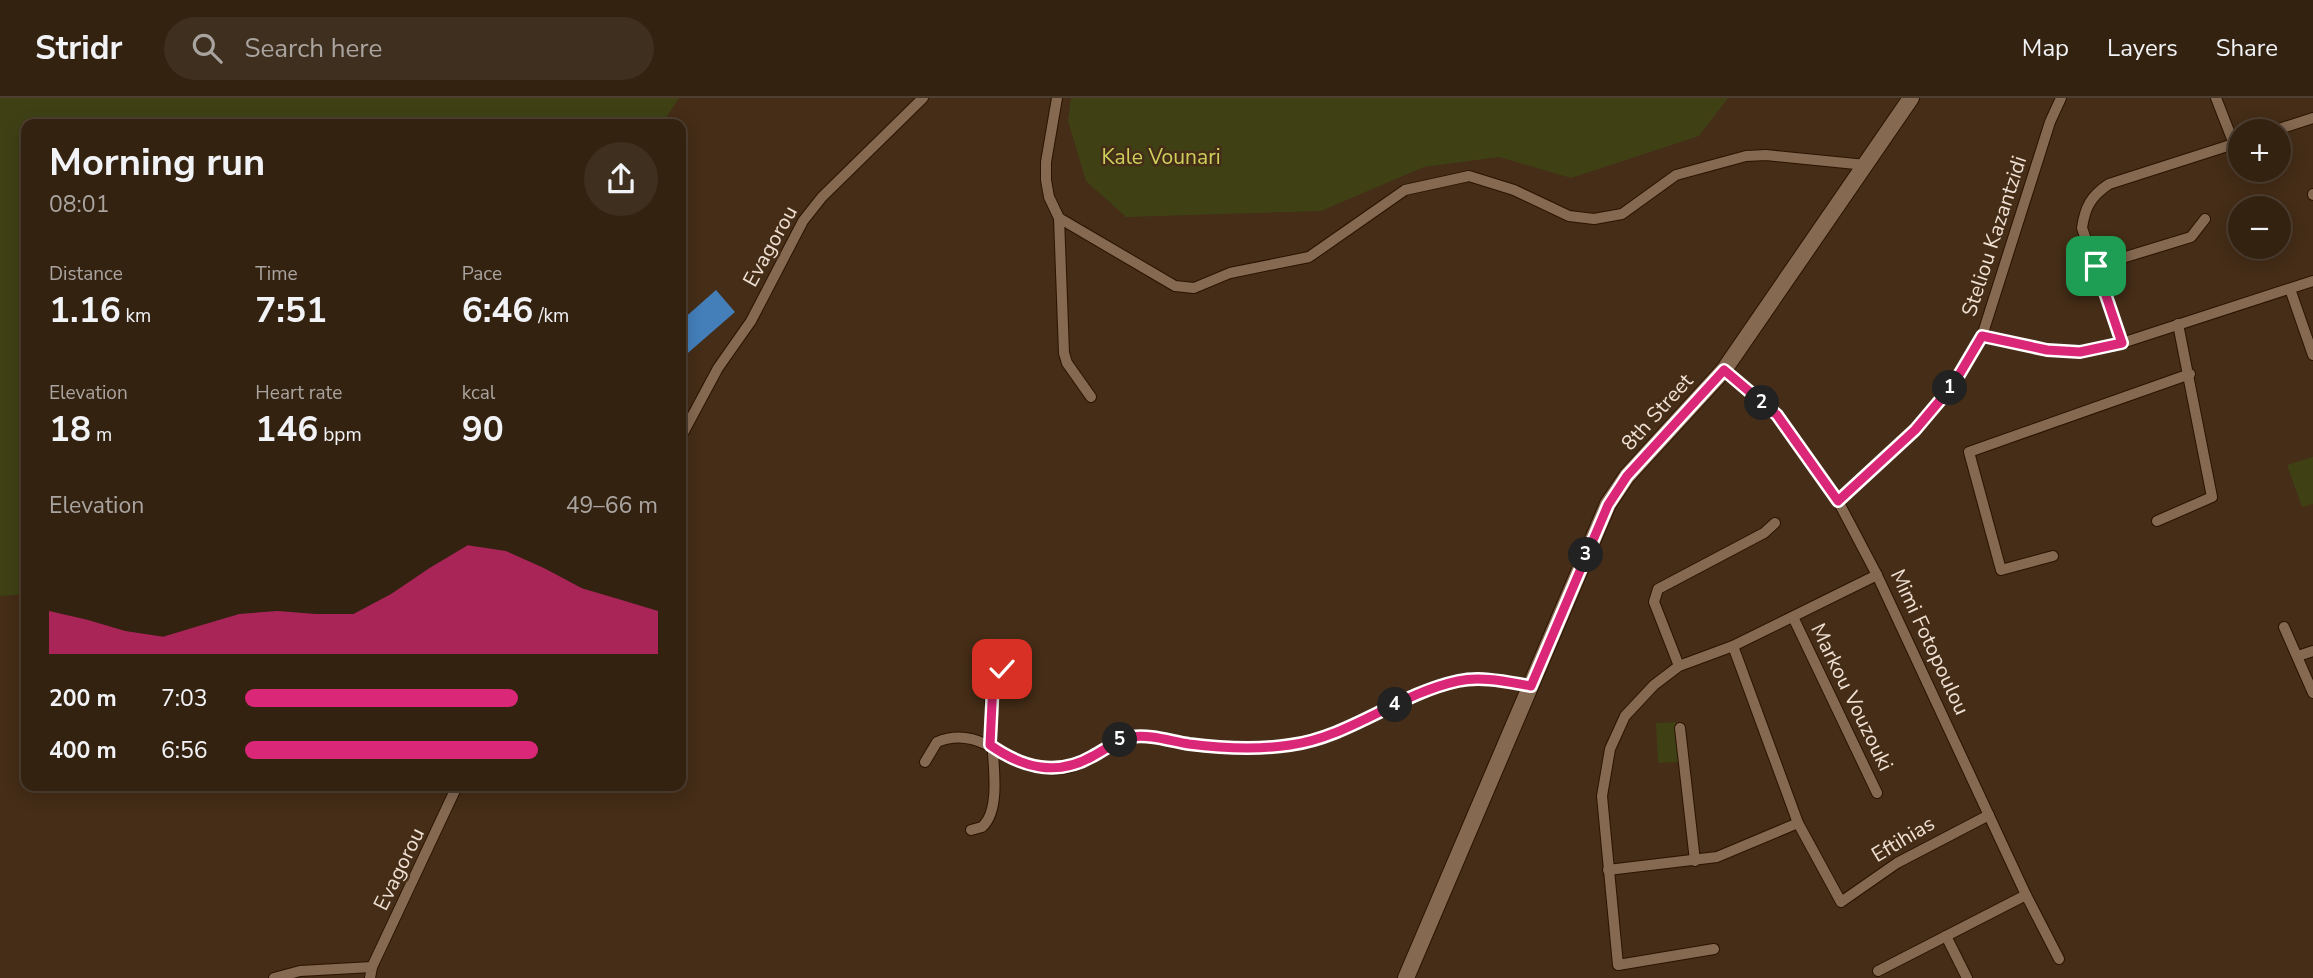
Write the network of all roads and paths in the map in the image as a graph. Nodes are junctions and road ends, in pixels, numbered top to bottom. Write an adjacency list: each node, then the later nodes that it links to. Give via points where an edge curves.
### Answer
1 (923, 98): 23 (street, Evagorou, via 803,221 751,321 718,368)
2 (1057, 98): 11 (street, via 1046,180)
3 (1911, 98): 10 (street, 8th Street)
4 (2061, 98): 17 (street, Steliou Kazantzidi)
5 (2216, 98): 7 (street)
6 (2313, 118): 8 (street)
7 (2228, 124)
8 (2291, 125)
9 (2228, 146): 13 (street, via 2109,184 2094,194 2082,228)
10 (1866, 166): 11 (street, via 1745,156 1676,175 1622,214 1602,219 1569,216 1514,190 1469,176 1398,194 1309,257 1230,274 1187,289); 20 (street, 8th Street)
11 (1059, 218): 22 (street, via 1064,353 1066,363)
12 (2205, 219): 13 (street, via 2191,237)
13 (2096, 266): 18 (street)
14 (2313, 281): 15 (street)
15 (2290, 289): 16 (street); 19 (street)
16 (2178, 324): 18 (street); 21 (street)
17 (1982, 336): 18 (street, via 2080,352); 24 (street, Steliou Kazantzidi, via 1953,385 1915,430)
18 (2122, 343)
19 (2313, 355)
20 (1724, 370): 24 (street, Mimi Fotopoulou, via 1777,415); 36 (street, 8th Street, via 1627,476 1608,505)
21 (2190, 374): 25 (street, via 2212,497); 27 (street, via 1969,452 2001,570)
22 (1091, 397)
23 (686, 428)
24 (1838, 501): 28 (street, Mimi Fotopoulou)
25 (2157, 521)
26 (1775, 523): 34 (street, via 1658,589 1654,602)
27 (2053, 556)
28 (1877, 575): 29 (street); 43 (street, Mimi Fotopoulou)
29 (1793, 617): 31 (street); 42 (street, Markou Vouzouki)
30 (2284, 627): 33 (street)
31 (1733, 646): 34 (street); 44 (street)
32 (2313, 651): 33 (street)
33 (2298, 656): 37 (street)
34 (1679, 666): 47 (street, via 1625,716 1610,749 1602,796)
35 (1002, 669): 39 (street, via 993,682)
36 (1531, 686): 39 (street, via 1458,681 1426,690 1325,737 1286,746 1228,747 1130,737 1082,763 1050,770 1015,761); 55 (street, 8th Street)
37 (2313, 693)
38 (1680, 728): 46 (street)
39 (990, 745): 40 (street, via 979,739 944,739); 45 (street, via 996,765 990,813 982,827)
40 (925, 762)
41 (455, 791): 53 (street, Evagorou)
42 (1877, 793)
43 (1989, 815): 44 (street, Eftihias, via 1897,863 1841,902); 48 (street, Mimi Fotopoulou)
44 (1798, 823): 46 (street, via 1717,857)
45 (971, 830)
46 (1695, 861): 47 (street)
47 (1608, 870): 50 (street, via 1618,965)
48 (2026, 895): 49 (street); 51 (street, Mimi Fotopoulou)
49 (1946, 936): 52 (street); 56 (street)
50 (1714, 950)
51 (2059, 959)
52 (1878, 971)
53 (371, 973): 54 (street, via 300,971)
54 (274, 978)
55 (1406, 978)
56 (1967, 978)

